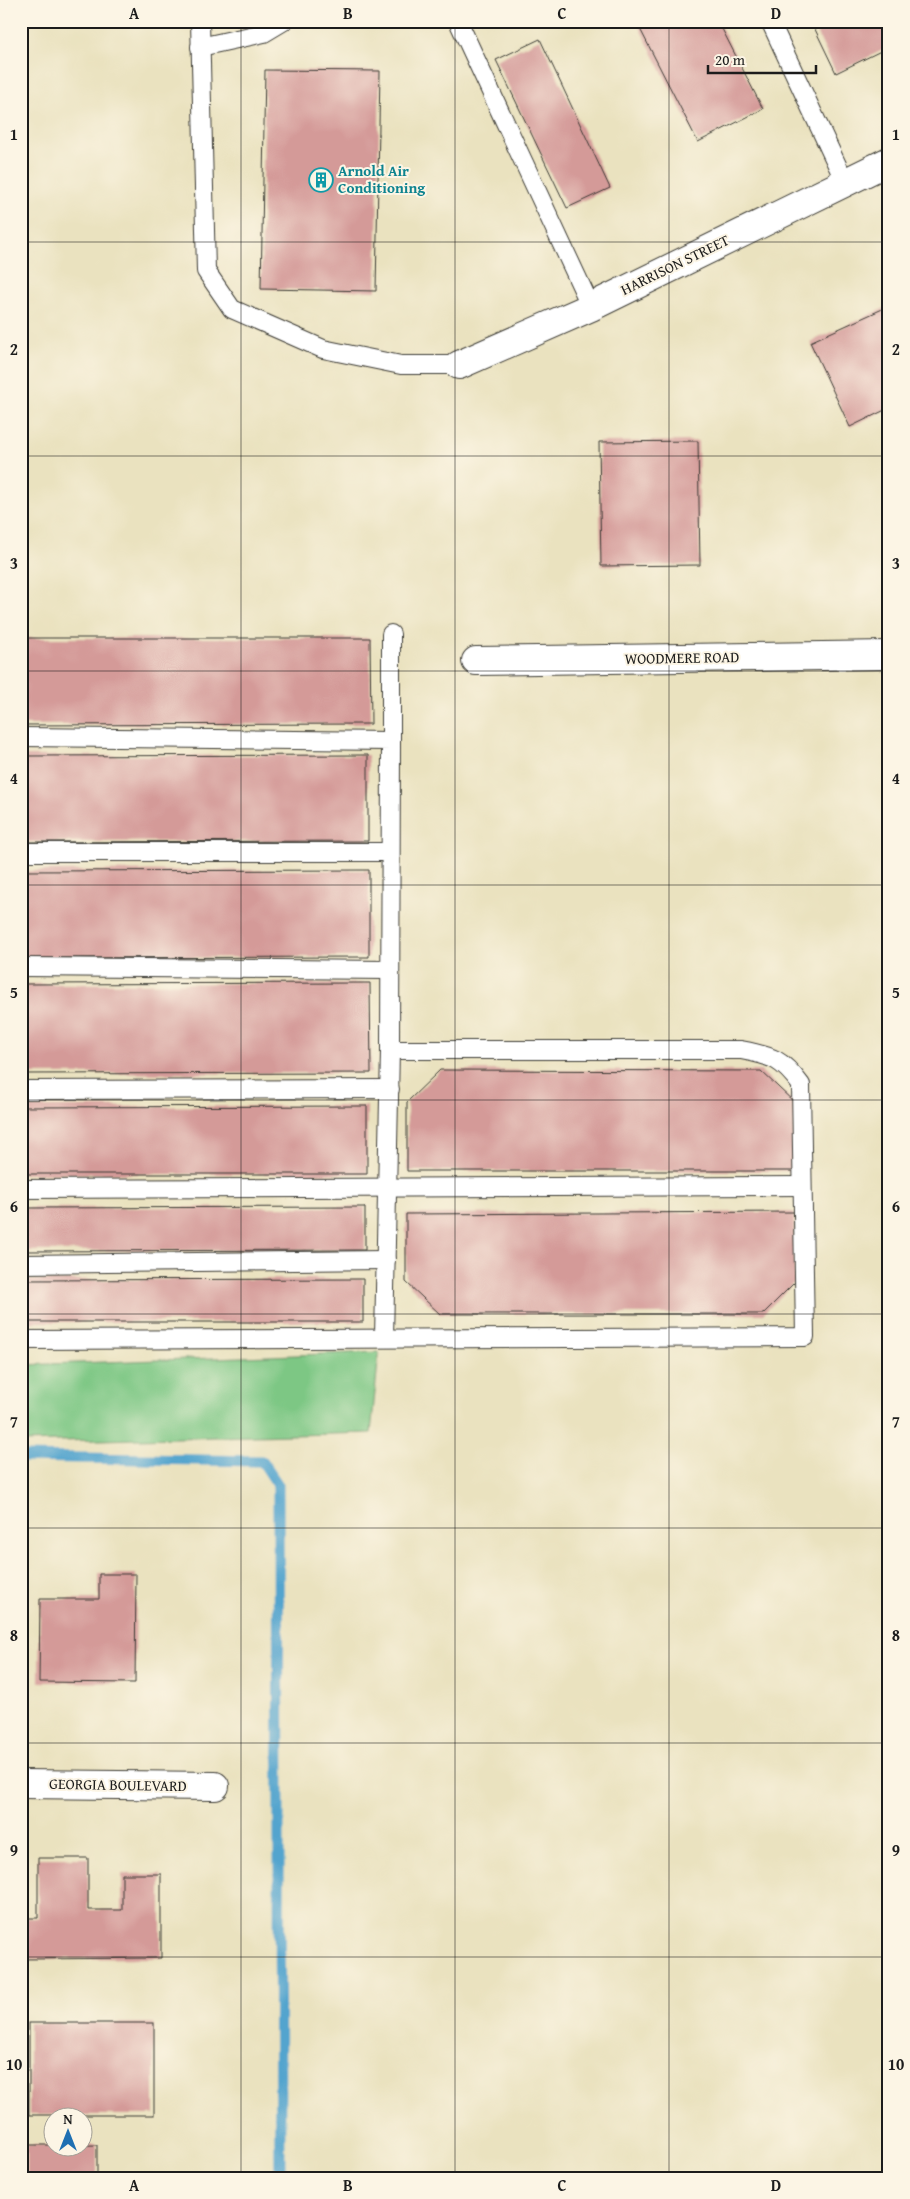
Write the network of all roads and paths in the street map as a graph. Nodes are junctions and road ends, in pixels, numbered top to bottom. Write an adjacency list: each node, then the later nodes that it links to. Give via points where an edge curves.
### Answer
1 (200, 21): 5 (lane)
2 (284, 21): 5 (lane, via 264,33)
3 (458, 21): 8 (lane)
4 (770, 21): 7 (lane)
5 (200, 47): 9 (lane, via 206,271 232,310 323,349 401,364)
6 (889, 161): 7 (street, HARRISON STREET)
7 (846, 182): 8 (street, HARRISON STREET)
8 (591, 306): 9 (street, HARRISON STREET)
9 (460, 364)
10 (391, 634): 14 (lane)
11 (889, 655): 12 (street, WOODMERE ROAD)
12 (476, 660)
13 (21, 737): 14 (lane)
14 (391, 741): 16 (lane)
15 (21, 852): 16 (lane)
16 (390, 852): 18 (lane)
17 (21, 967): 18 (lane)
18 (390, 970): 19 (lane)
19 (390, 1050): 20 (lane); 23 (lane, via 741,1050 769,1055 788,1067 801,1085)
20 (390, 1089): 21 (lane); 22 (lane)
21 (21, 1090)
22 (388, 1186): 23 (lane); 24 (lane); 25 (lane)
23 (802, 1186): 27 (lane, via 804,1337)
24 (21, 1188)
25 (386, 1260): 26 (lane); 27 (lane)
26 (21, 1264)
27 (384, 1338): 28 (lane)
28 (21, 1340)
29 (21, 1784): 30 (street, GEORGIA BOULEVARD)
30 (215, 1786)

